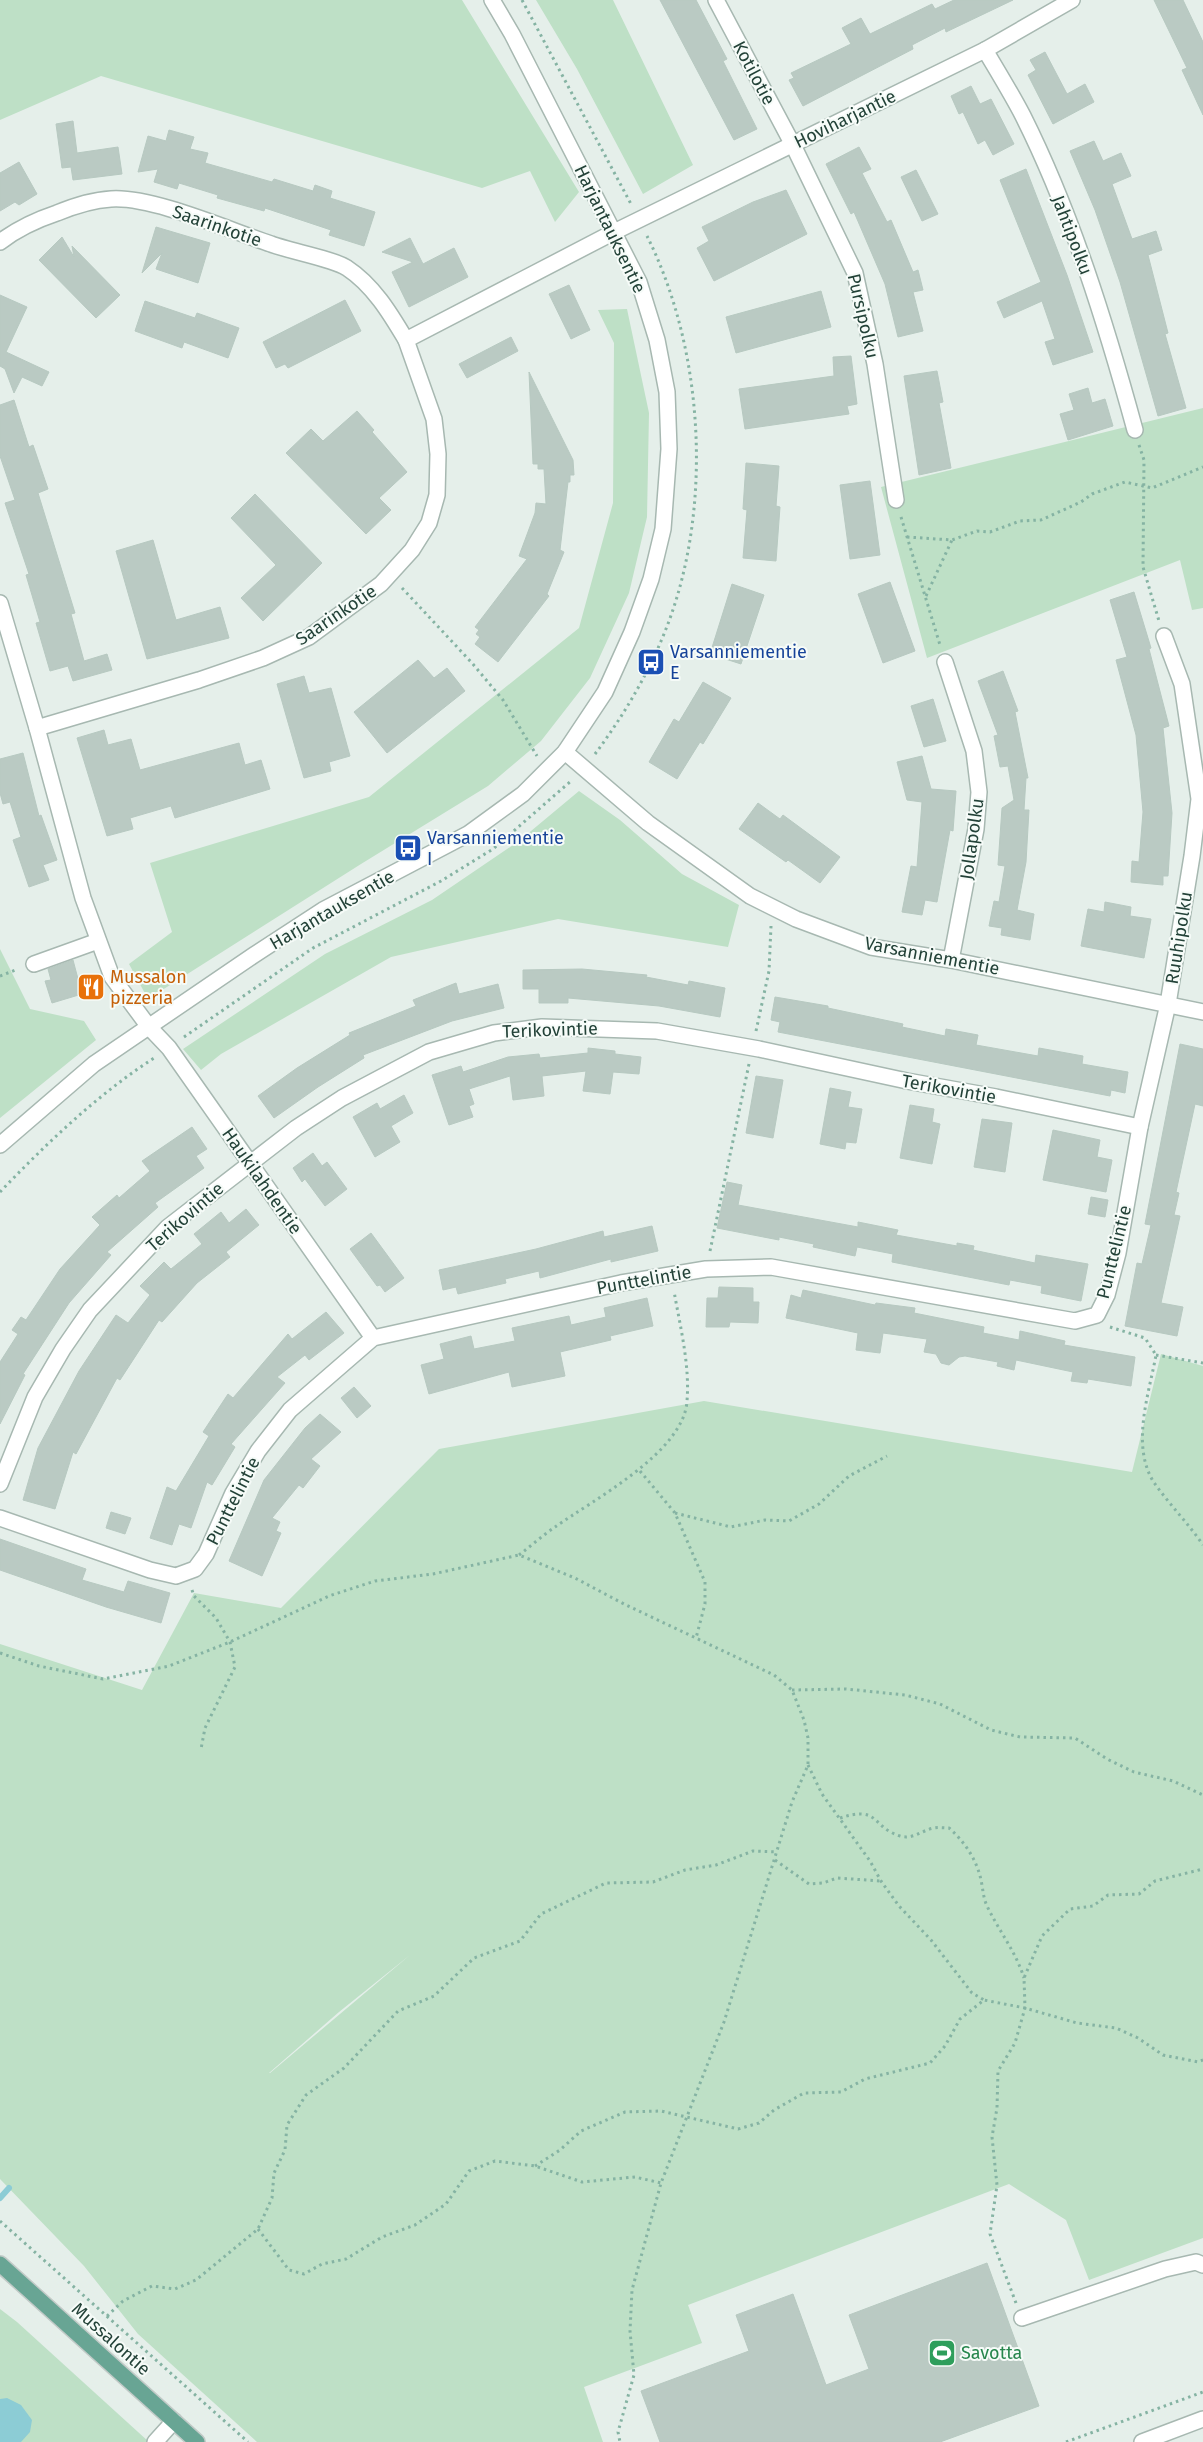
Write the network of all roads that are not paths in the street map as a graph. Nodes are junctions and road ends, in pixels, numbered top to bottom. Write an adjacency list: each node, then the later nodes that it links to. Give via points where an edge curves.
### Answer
1 (492, 0): 6 (street, Harjantauksentie)
2 (716, 0): 5 (street, Kotilotie)
3 (1072, 0): 4 (street, Hoviharjantie)
4 (985, 50): 5 (street, Hoviharjantie); 9 (street, Jahtipolku, via 1023,115 1046,167 1108,331)
5 (793, 145): 6 (street, Hoviharjantie); 10 (street, Pursipolku, via 855,273 875,364)
6 (614, 232): 8 (street); 15 (street, Harjantauksentie, via 639,282 657,340 667,392 669,449 663,529 651,579 632,632 605,692)
7 (0, 242): 8 (street, Saarinkotie, via 11,233 74,206 112,199 144,202 345,266 382,302)
8 (406, 340): 14 (street, Saarinkotie, via 434,419 438,454 437,495 429,523 412,550 390,575 309,637 263,658)
9 (1135, 430)
10 (896, 500)
11 (0, 603): 14 (street)
12 (1164, 636): 19 (street, Ruuhipolku, via 1182,684 1198,799)
13 (945, 662): 17 (street, Jollapolku, via 974,751 979,792 976,830)
14 (37, 728): 16 (street, via 83,898)
15 (565, 752): 17 (street, Varsanniementie, via 648,823 759,901 870,947); 21 (street, Harjantauksentie, via 523,794 468,834 324,910)
16 (98, 941): 18 (street); 21 (street, via 112,977)
17 (951, 960): 19 (street, Varsanniementie)
18 (34, 964)
19 (1168, 1004): 20 (street, Varsanniementie); 22 (street, Punttelintie)
20 (1203, 1012)
21 (149, 1027): 23 (street, Harjantauksentie, via 94,1064); 24 (street, Haukilahdentie, via 168,1048)
22 (1140, 1127): 24 (street, Terikovintie, via 656,1031 542,1027 494,1032 429,1052 319,1113); 25 (street, Punttelintie, via 1118,1253 1107,1295 1097,1314 1075,1321 770,1267 706,1269 621,1283)
23 (0, 1145)
24 (249, 1163): 25 (street, Haukilahdentie); 26 (street, Terikovintie, via 168,1227 90,1310 35,1397)
25 (373, 1338): 27 (street, Punttelintie, via 290,1410 258,1451 206,1554 195,1569 176,1576 150,1570)
26 (0, 1484)
27 (0, 1518)
28 (0, 2264): 32 (main road, Mussalontie)
29 (1203, 2265): 30 (street, via 1196,2262 1165,2269)
30 (1022, 2318)
31 (1203, 2419): 35 (street)
32 (174, 2421): 33 (street); 34 (main road, Mussalontie)
33 (155, 2442)
34 (197, 2442)
35 (1142, 2442)

